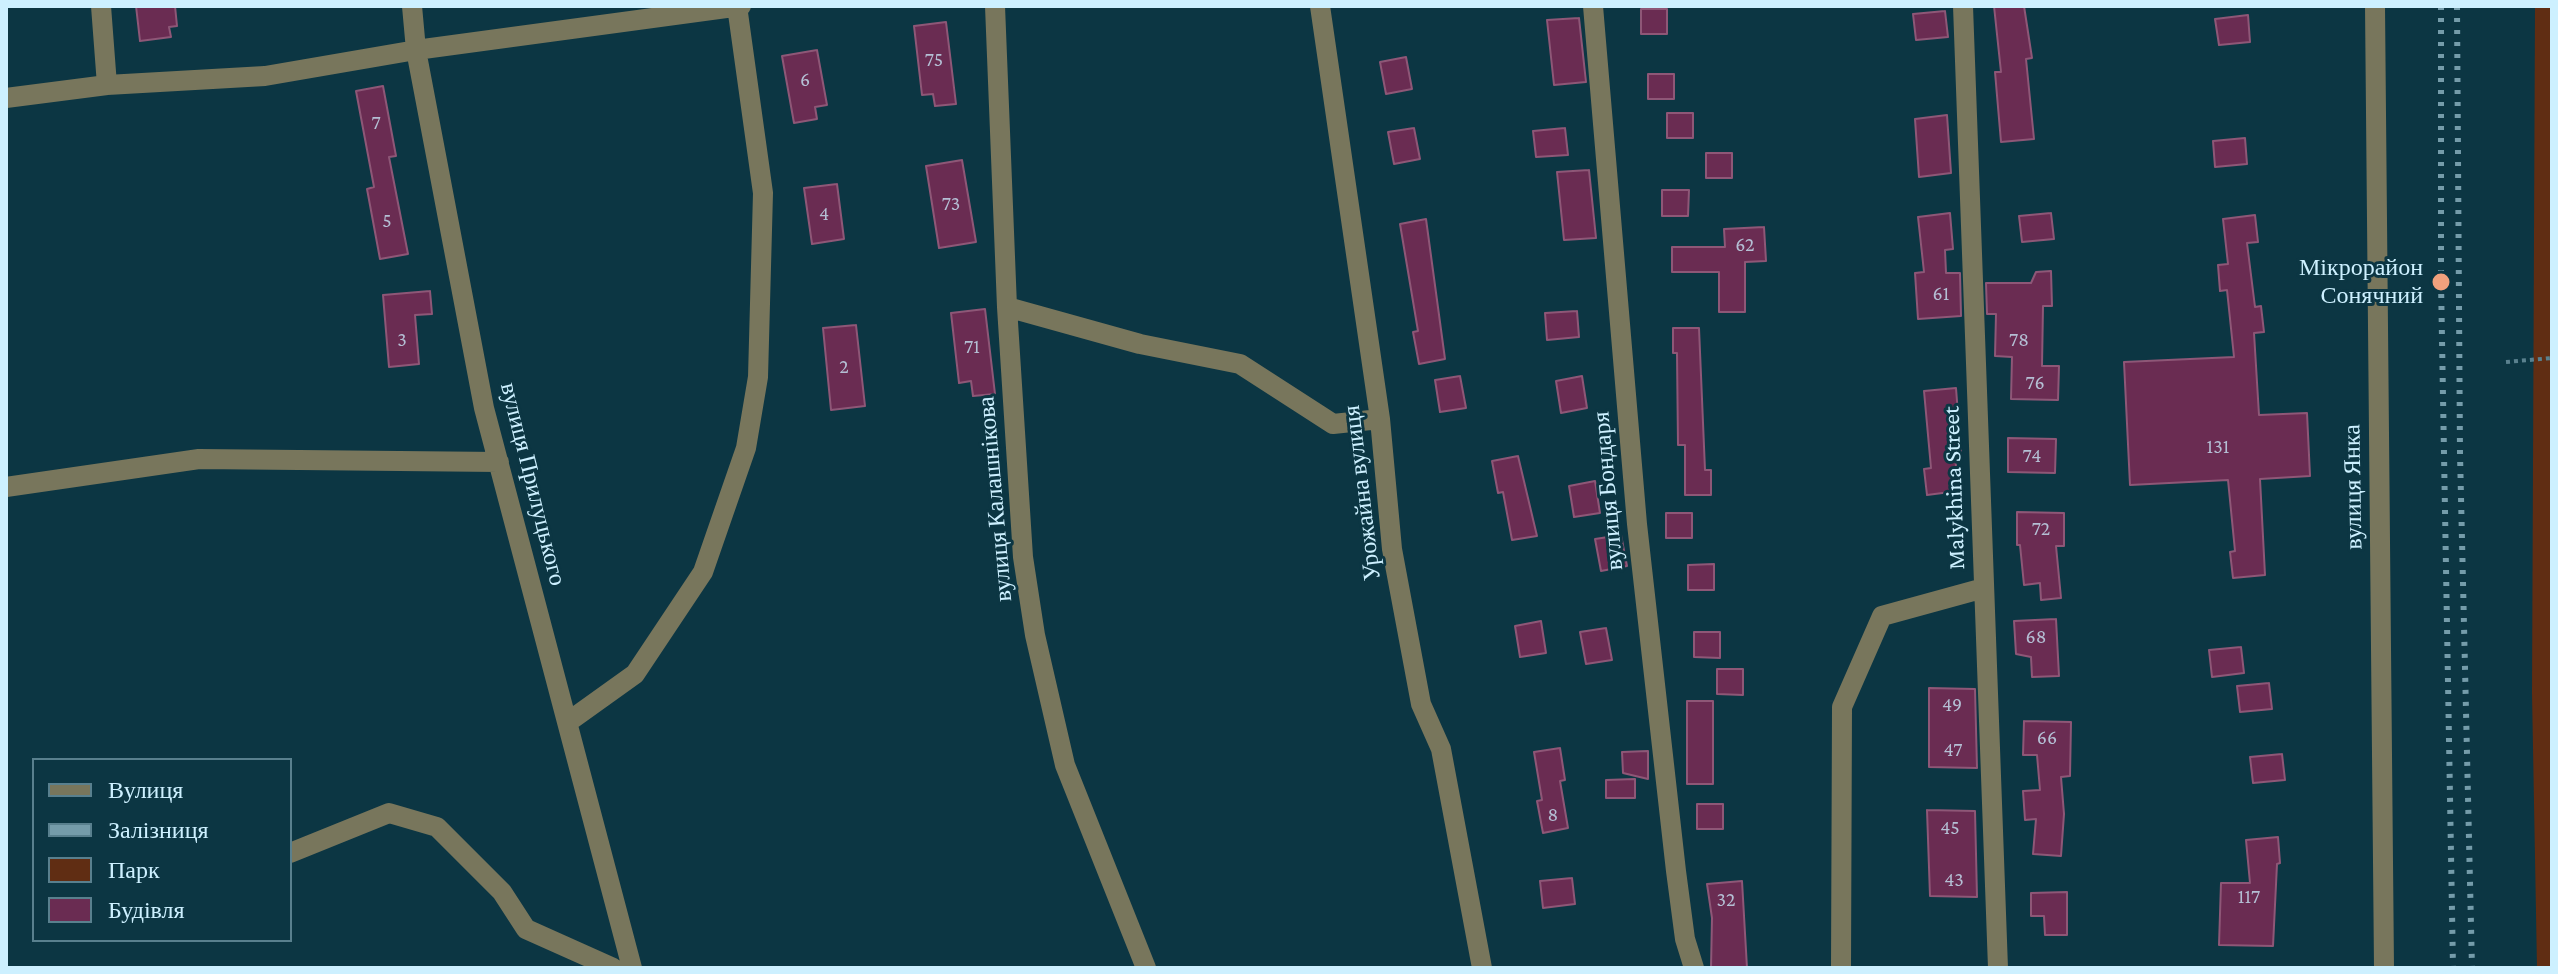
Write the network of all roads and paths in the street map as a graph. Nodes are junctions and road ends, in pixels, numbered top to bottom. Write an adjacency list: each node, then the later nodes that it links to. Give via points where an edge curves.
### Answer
1 (101, 6): 10 (street)
2 (412, 6): 9 (street, вулиця Прилуцького)
3 (739, 6): 9 (street); 19 (street, via 763,193 758,377 746,448 703,572 635,674)
4 (995, 6): 12 (street, вулиця Калашнікова)
5 (1320, 6): 15 (street, Урожайна вулиця)
6 (1593, 6): 25 (street, вулиця Бондаря, via 1638,540 1676,871)
7 (1963, 6): 18 (street, Malykhina Street)
8 (2375, 6): 28 (street, вулиця Янка)
9 (416, 50): 10 (street, via 265,76); 16 (street, вулиця Прилуцького, via 484,408)
10 (107, 85): 11 (street)
11 (6, 98)
12 (1007, 307): 15 (street, via 1140,344 1240,364 1333,424); 23 (street, вулиця Калашнікова, via 1023,557 1048,698 1065,765)
13 (2552, 358): 14 (path)
14 (2506, 362)
15 (1380, 419): 24 (street, Урожайна вулиця, via 1392,549 1421,704 1441,749)
16 (499, 462): 17 (street, via 199,459); 19 (street, вулиця Прилуцького)
17 (6, 487)
18 (1984, 588): 26 (street, via 1882,616 1842,707); 27 (street, Malykhina Street)
19 (568, 722): 22 (street, вулиця Прилуцького)
20 (292, 852): 21 (street, via 389,813 437,827 502,892 526,929)
21 (613, 968)
22 (632, 968)
23 (1146, 968)
24 (1482, 968)
25 (1694, 968)
26 (1841, 968)
27 (1998, 968)
28 (2384, 968)

